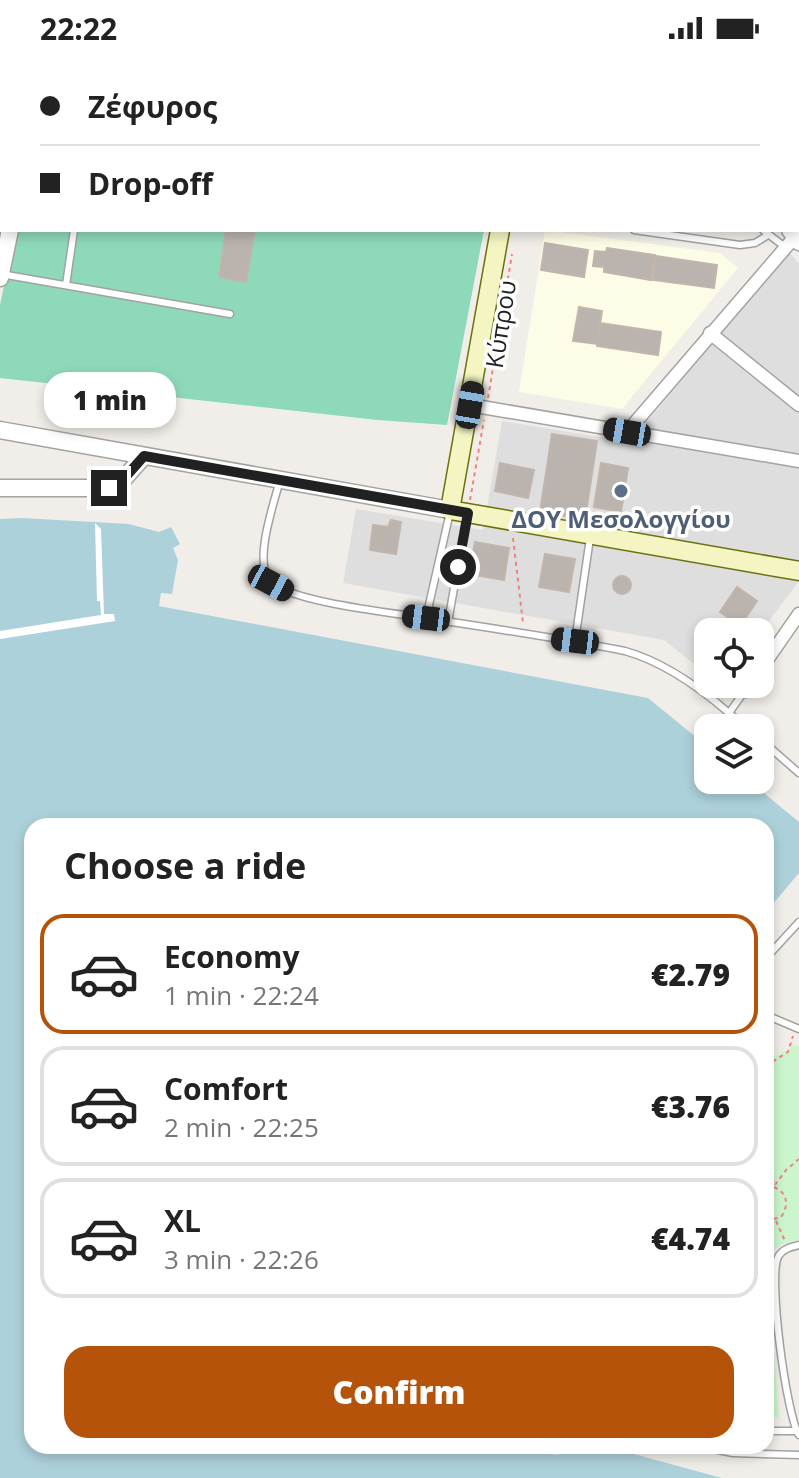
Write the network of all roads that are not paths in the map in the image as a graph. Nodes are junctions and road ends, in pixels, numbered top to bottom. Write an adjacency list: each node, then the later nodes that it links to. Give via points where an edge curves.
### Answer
1 (10, 232): 7 (street)
2 (74, 232): 8 (lane)
3 (500, 232): 12 (main road, Κύπρου)
4 (648, 232): 5 (lane, via 740,245 755,243)
5 (766, 232): 6 (lane)
6 (795, 232): 10 (street)
7 (0, 276): 8 (lane)
8 (66, 285): 9 (lane)
9 (230, 314)
10 (710, 333): 11 (street); 14 (street)
11 (799, 405)
12 (478, 406): 14 (street); 19 (main road, Κύπρου)
13 (0, 430): 15 (street)
14 (627, 432): 16 (street)
15 (144, 456): 17 (street); 18 (street, via 109,488)
16 (799, 461)
17 (280, 480): 19 (street); 23 (lane, via 263,558 271,583 287,592)
18 (0, 488)
19 (459, 512): 20 (main road); 23 (lane); 24 (lane)
20 (590, 534): 21 (main road); 25 (lane)
21 (799, 571)
22 (799, 614): 26 (street)
23 (426, 618): 24 (lane)
24 (448, 622): 25 (lane)
25 (575, 641): 28 (lane, via 656,662)
26 (774, 650)
27 (740, 698): 28 (lane)
28 (729, 713)
29 (774, 751): 30 (lane)
30 (799, 773)
31 (799, 922): 32 (lane)
32 (774, 949)
33 (774, 1018): 34 (lane)
34 (798, 1028)
35 (799, 1245): 37 (lane, via 782,1251 777,1260 775,1293 788,1400)
36 (774, 1432): 37 (lane)
37 (798, 1433)
38 (766, 1454): 39 (lane)
39 (799, 1455)

